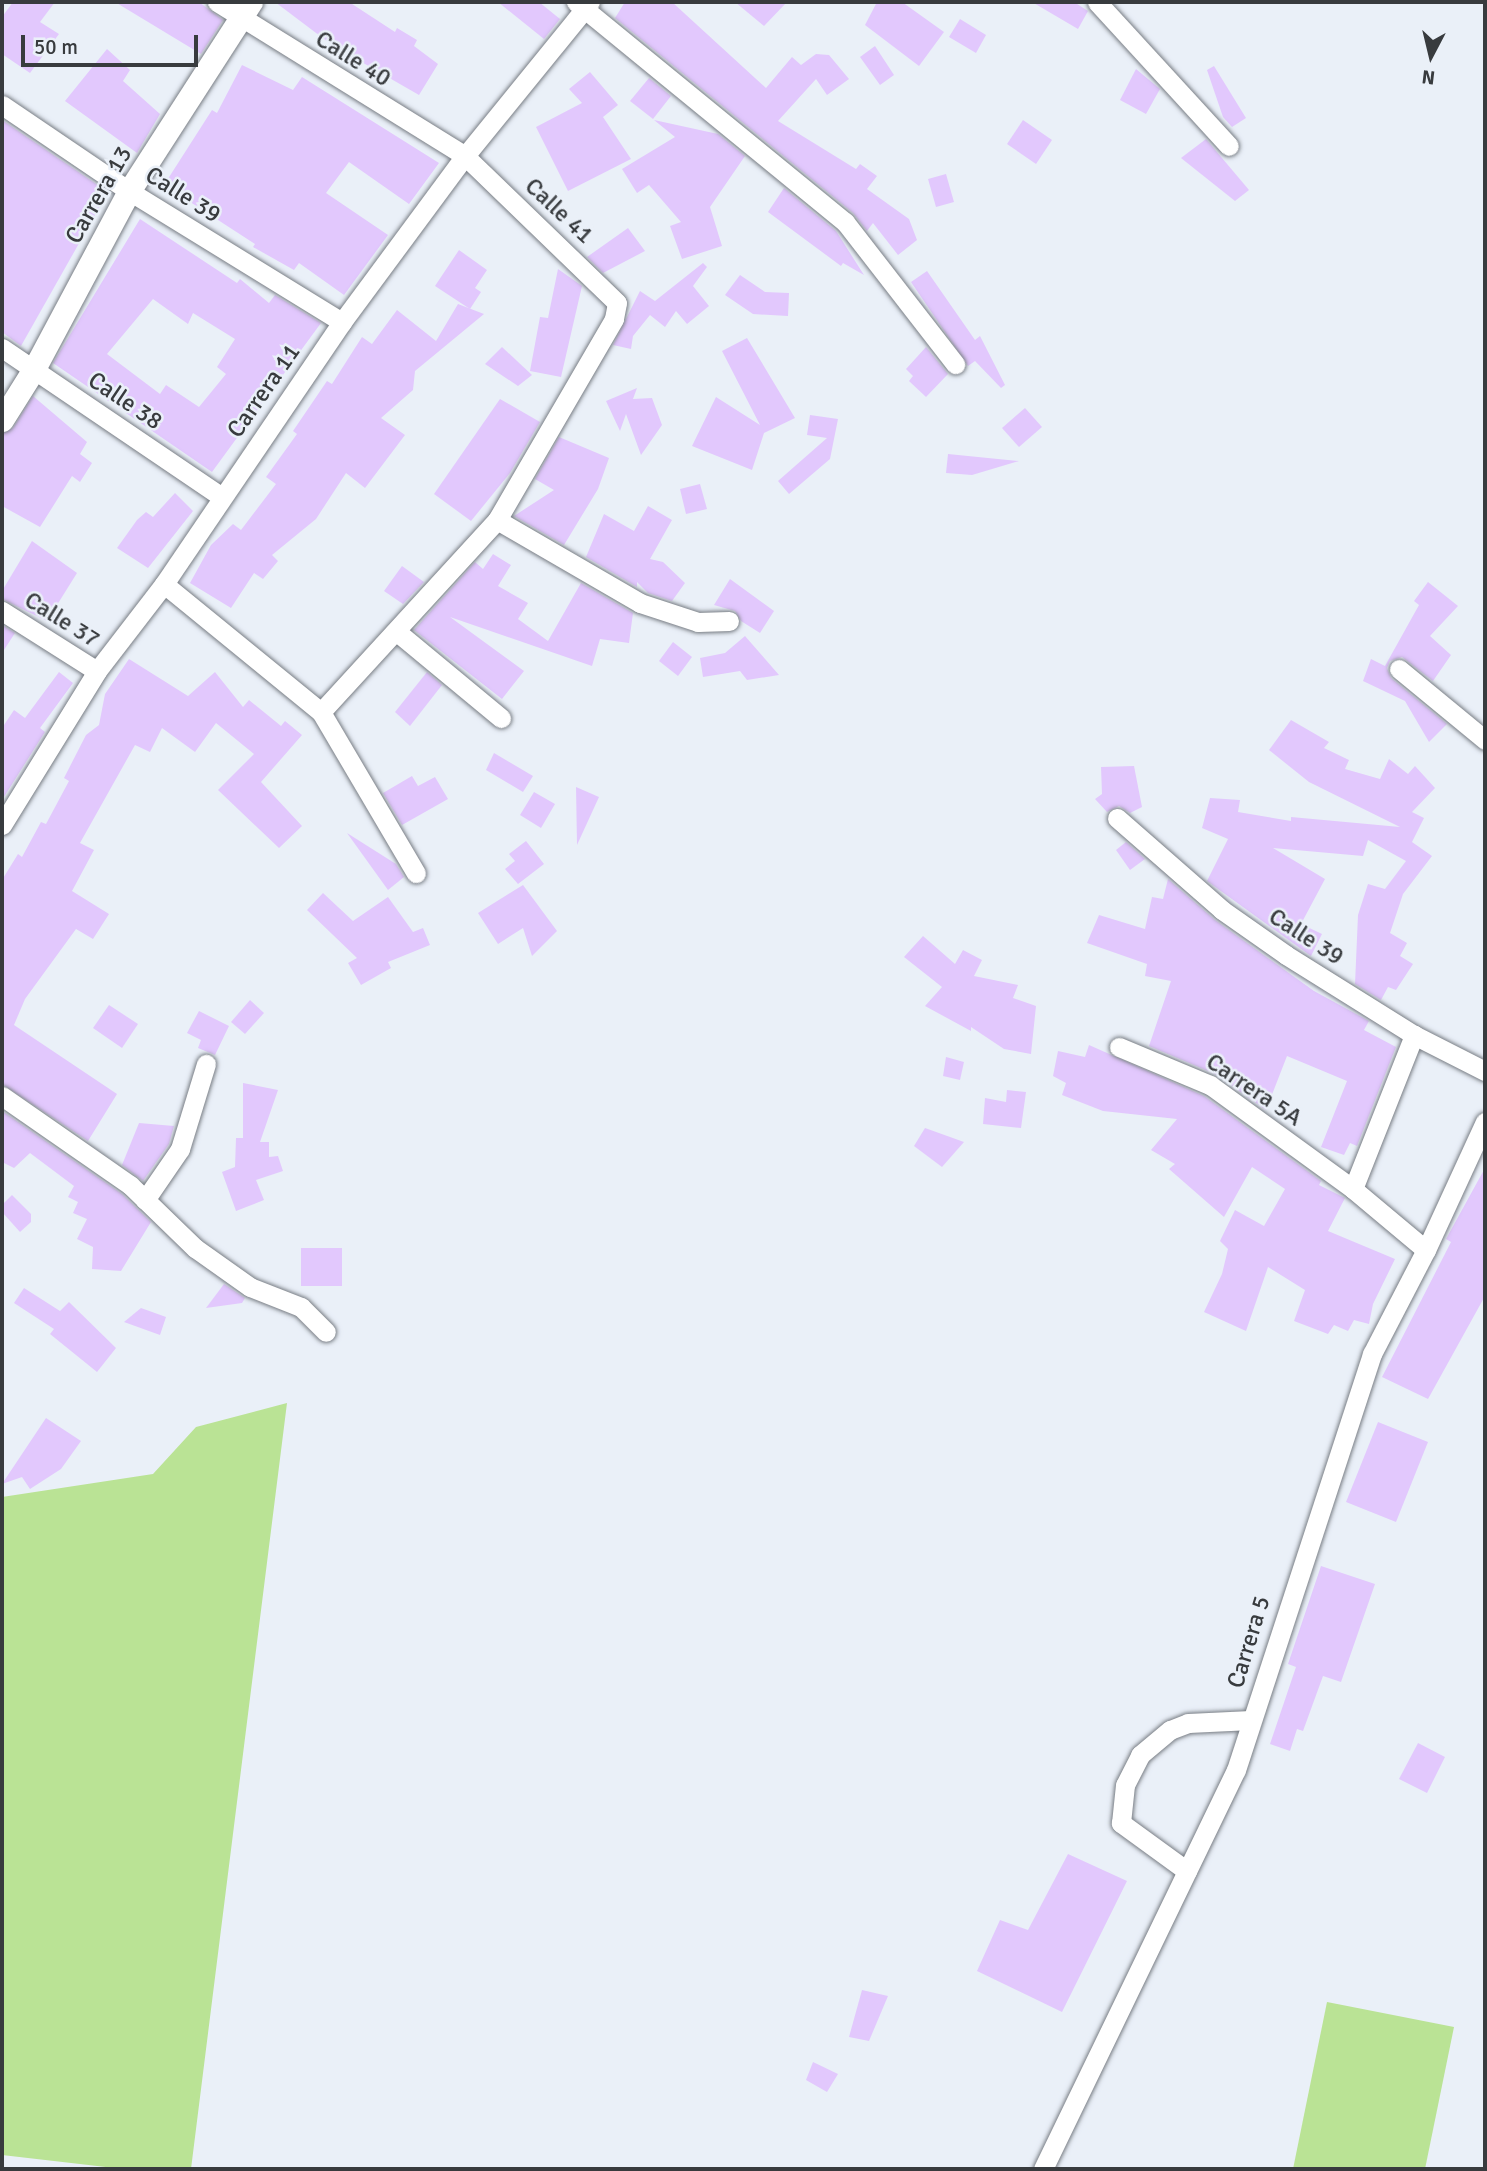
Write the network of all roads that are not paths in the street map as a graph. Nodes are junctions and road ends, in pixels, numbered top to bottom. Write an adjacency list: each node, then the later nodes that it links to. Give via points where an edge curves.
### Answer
1 (217, 2): 4 (street, Calle 40)
2 (1097, 2): 6 (street)
3 (584, 4): 7 (street, Carrera 11); 11 (street, via 845,222)
4 (246, 10): 7 (street, Calle 40); 8 (street, Carrera 13)
5 (2, 105): 8 (street, Calle 39)
6 (1229, 146)
7 (465, 156): 9 (street, Carrera 11); 15 (street, Calle 41, via 617,303 614,319)
8 (129, 191): 9 (street, Calle 39); 12 (street, Carrera 13)
9 (342, 322): 14 (street, Carrera 11)
10 (2, 348): 12 (street, Calle 38)
11 (955, 364)
12 (34, 369): 13 (street, Carrera 13); 14 (street, Calle 38)
13 (2, 420)
14 (221, 496): 16 (street, Carrera 11)
15 (497, 520): 18 (street, via 640,603 698,622); 19 (street)
16 (164, 584): 21 (street, Carrera 11); 22 (street)
17 (2, 611): 21 (street, Calle 37)
18 (729, 621)
19 (397, 632): 22 (street); 23 (street)
20 (1399, 669): 24 (street)
21 (97, 671): 26 (street, Carrera 11)
22 (321, 712): 27 (street)
23 (501, 718)
24 (1485, 740)
25 (1117, 818): 28 (street, Calle 39, via 1222,910)
26 (2, 825)
27 (416, 873)
28 (1414, 1035): 31 (street, Calle 39); 34 (street)
29 (1119, 1047): 34 (street, Carrera 5A, via 1210,1085)
30 (206, 1064): 35 (street, via 180,1149)
31 (1485, 1071)
32 (2, 1096): 35 (street, via 86,1152)
33 (1485, 1122): 36 (street, Carrera 5)
34 (1353, 1189): 36 (street, Carrera 5A)
35 (145, 1200): 37 (street, via 195,1248 250,1287 301,1307)
36 (1426, 1250): 38 (street, Carrera 5, via 1371,1354)
37 (326, 1332)
38 (1251, 1720): 39 (street, Carrera 5, via 1236,1770); 39 (street, via 1188,1723 1170,1730 1140,1755 1125,1785 1121,1823)
39 (1187, 1871): 40 (street, Carrera 5)
40 (1043, 2169)

